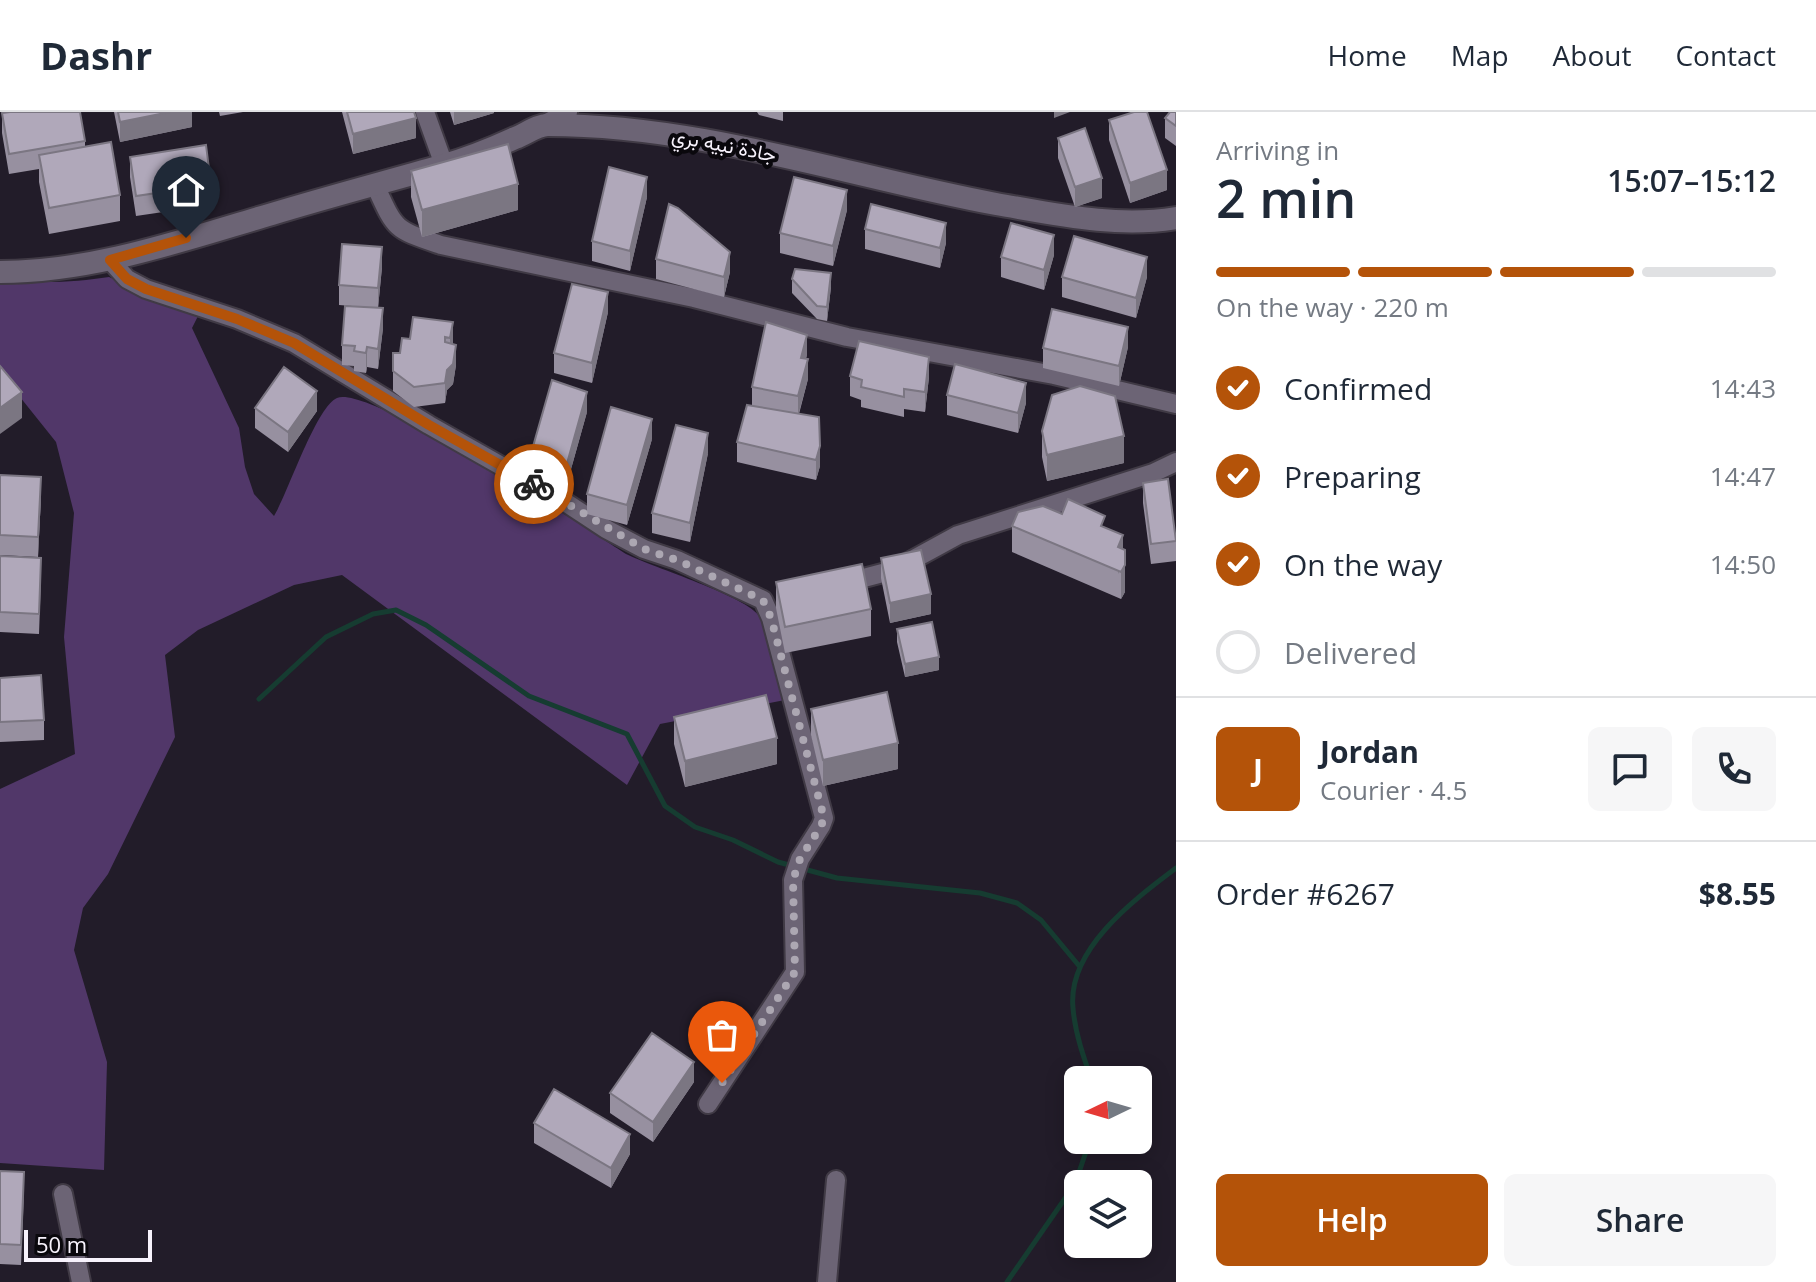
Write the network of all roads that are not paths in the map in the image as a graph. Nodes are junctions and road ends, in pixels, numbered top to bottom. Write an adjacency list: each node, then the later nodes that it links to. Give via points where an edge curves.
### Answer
1 (425, 112): 4 (street)
2 (568, 112): 3 (street)
3 (543, 125): 4 (street, جادة نبيه بري); 6 (street, جادة نبيه بري, via 683,136 933,192 1097,221)
4 (444, 165): 5 (street, جادة نبيه بري)
5 (375, 185): 7 (street, جادة نبيه بري); 9 (street, via 393,222 404,232 441,245 694,298 847,337 1054,375)
6 (1176, 218)
7 (110, 260): 8 (street, جادة نبيه بري, via 40,272); 12 (street, via 127,279 146,289 294,343 644,549 770,598 823,809 821,826 793,880 795,972)
8 (0, 272)
9 (1176, 404)
10 (1176, 462): 11 (street, via 958,535 894,570)
11 (823, 587)
12 (708, 1104)
13 (836, 1180): 16 (street)
14 (63, 1194): 15 (street)
15 (81, 1282)
16 (827, 1282)

